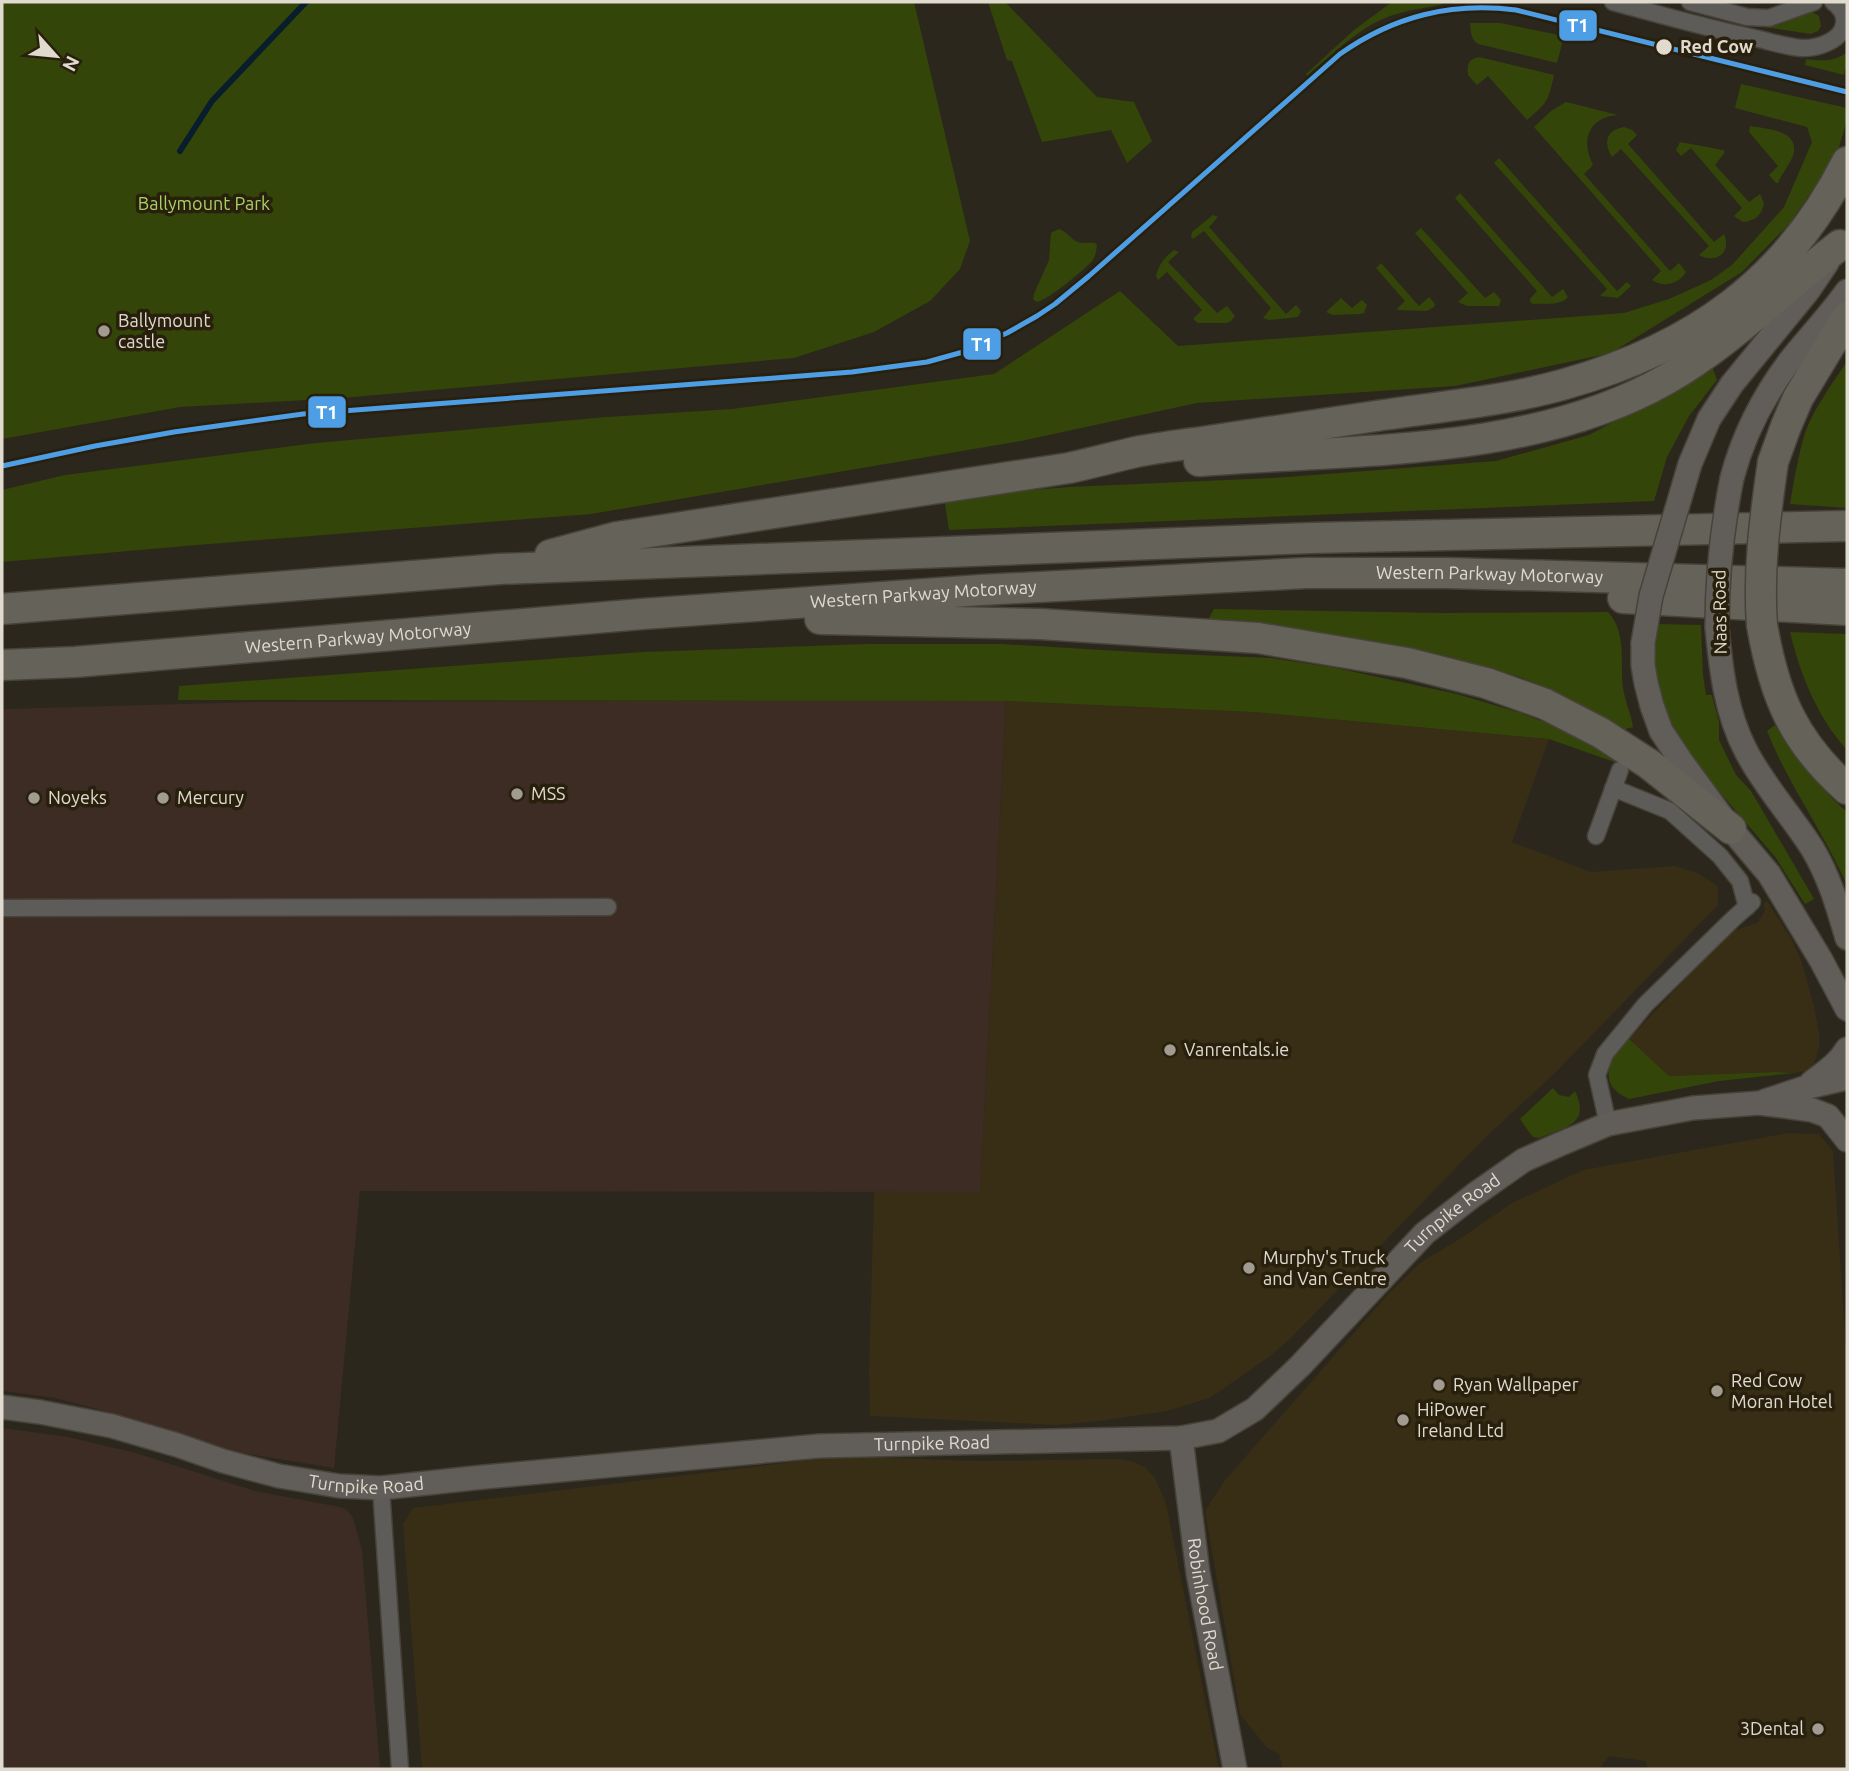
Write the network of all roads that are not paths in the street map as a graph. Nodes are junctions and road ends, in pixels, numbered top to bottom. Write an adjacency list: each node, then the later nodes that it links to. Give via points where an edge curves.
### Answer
1 (1613, 2): 4 (street, via 1801,48 1815,47 1841,33 1844,15)
2 (1690, 2): 3 (street, via 1769,19)
3 (1814, 2)
4 (1833, 2)
5 (1847, 162): 9 (highway, via 1810,225 1746,294 1691,333 1612,369 1498,398 1137,452)
6 (1839, 245): 9 (highway, via 1721,344 1667,379 1556,423 1442,444); 21 (street, bridge, via 1709,419 1690,464 1651,596 1643,665 1652,706 1661,731)
7 (1847, 291): 25 (street, Naas Road, bridge, via 1788,364 1748,430 1724,514 1717,590 1721,667 1735,726 1760,775 1813,849)
8 (1847, 317): 20 (highway, bridge, via 1798,398 1773,462 1759,592 1768,662 1781,700 1807,746)
9 (1069, 468): 11 (highway, via 617,537)
10 (1847, 526): 11 (highway, Western Parkway Motorway, via 1311,538)
11 (499, 569): 14 (highway, Western Parkway Motorway)
12 (1447, 573): 13 (highway, Western Parkway Motorway); 15 (highway, via 1510,591); 16 (highway, Western Parkway Motorway, via 1306,573)
13 (1847, 584)
14 (2, 609)
15 (1847, 610)
16 (642, 614): 17 (highway, Western Parkway Motorway); 21 (highway, via 1040,624 1258,638 1406,663 1545,704 1649,764)
17 (2, 665)
18 (1620, 770): 19 (street)
19 (1613, 788): 22 (street); 31 (street, via 1670,811 1720,856 1740,881 1750,904 1645,1005 1605,1054 1597,1075)
20 (1847, 789)
21 (1731, 830): 26 (street, via 1769,874)
22 (1596, 836)
23 (2, 908): 24 (street)
24 (608, 908)
25 (1847, 938)
26 (1847, 1009)
27 (1847, 1049): 29 (street)
28 (1847, 1078): 29 (street)
29 (1804, 1088): 30 (street)
30 (1759, 1103): 31 (street, Turnpike Road, via 1693,1108); 32 (street, via 1828,1116)
31 (1608, 1124): 34 (street, Turnpike Road, via 1524,1160 1474,1195 1425,1233 1255,1409 1218,1431)
32 (1847, 1140)
33 (2, 1407): 35 (street, Turnpike Road, via 112,1426 279,1476)
34 (1181, 1438): 35 (street, Turnpike Road, via 819,1446); 37 (street, Robinhood Road, via 1198,1573)
35 (381, 1488): 36 (street)
36 (400, 1769)
37 (1235, 1769)

